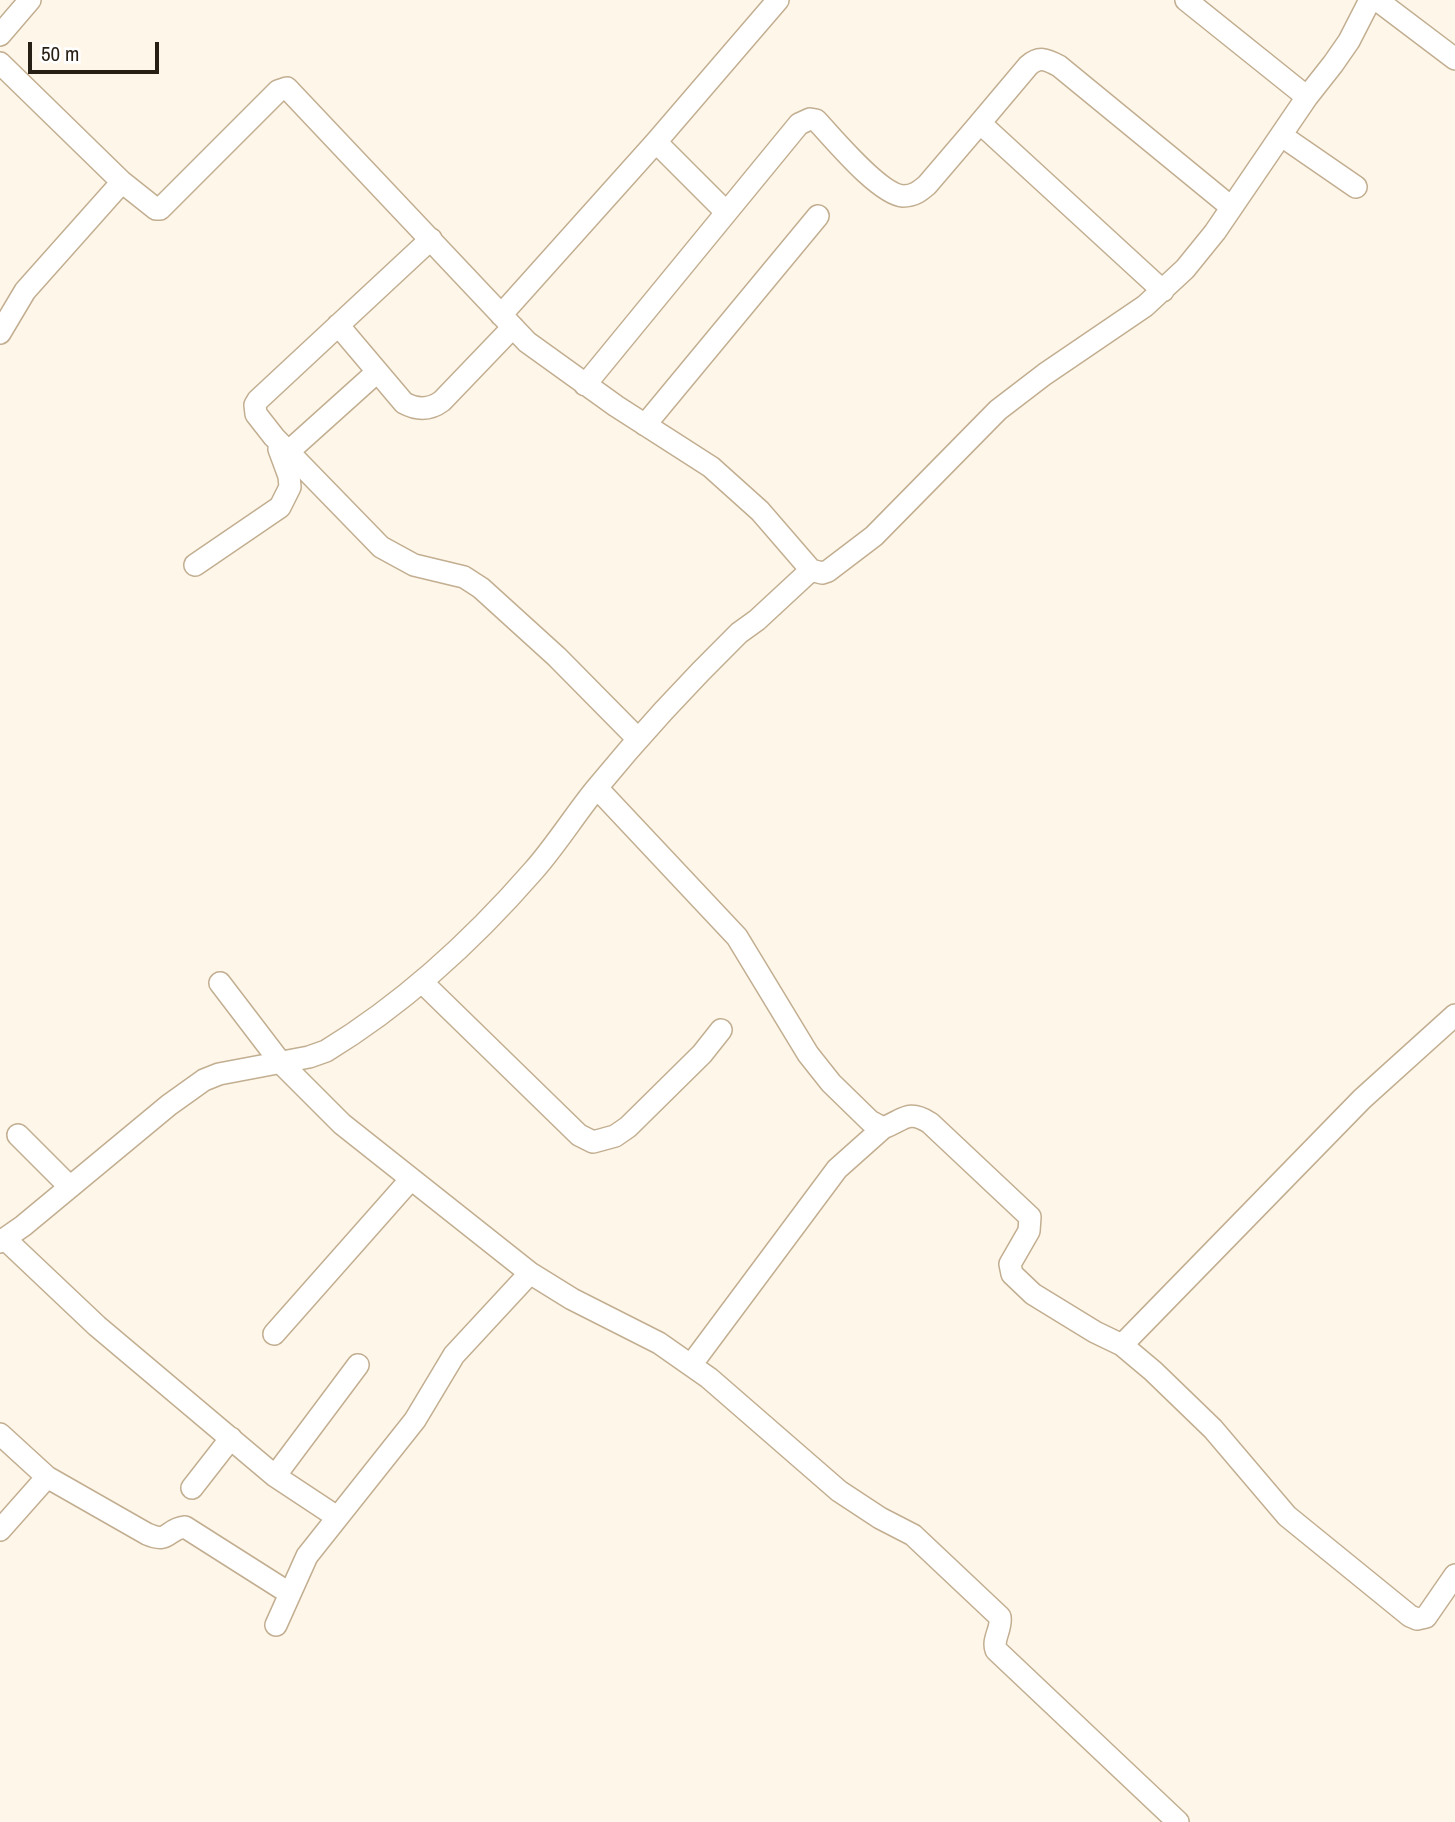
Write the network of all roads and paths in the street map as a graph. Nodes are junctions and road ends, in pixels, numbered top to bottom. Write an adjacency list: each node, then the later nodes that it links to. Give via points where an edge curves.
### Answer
1 (30, 0): 6 (street)
2 (778, 0): 12 (street)
3 (1186, 0): 9 (street)
4 (1370, 0): 9 (street, via 1349,41)
5 (1377, 0): 7 (street)
6 (0, 35)
7 (1455, 60)
8 (0, 63): 13 (street)
9 (1307, 97): 11 (street)
10 (980, 123): 15 (street, via 1028,66 1042,58 1059,65); 16 (street, via 927,184 906,196 884,190 816,120 804,121); 19 (street)
11 (1282, 136): 14 (street); 15 (street)
12 (656, 142): 16 (street); 20 (street)
13 (122, 182): 18 (street, via 160,209 278,90 287,88); 22 (street, via 25,291)
14 (1356, 187)
15 (1231, 207): 19 (street)
16 (726, 212): 24 (street)
17 (818, 216): 25 (street)
18 (431, 240): 20 (street); 21 (street)
19 (1163, 291): 28 (street, via 998,410 874,536 844,560 822,573)
20 (507, 321): 23 (street, via 436,406 413,408 404,403); 24 (street, via 527,342)
21 (338, 325): 23 (street); 26 (street, via 255,405 256,414)
22 (0, 333)
23 (377, 372): 26 (street)
24 (585, 385): 25 (street)
25 (645, 425): 28 (street, via 734,486)
26 (281, 445): 27 (street, via 290,487 281,507); 29 (street, via 381,547 414,565 464,577 481,588)
27 (195, 565)
28 (811, 570): 29 (street, via 710,661)
29 (638, 739): 30 (street)
30 (597, 788): 31 (street, via 505,903); 36 (street, via 737,937 808,1054 831,1083)
31 (422, 982): 34 (street, via 579,1135 593,1142 628,1127); 35 (street, via 326,1051)
32 (220, 983): 35 (street)
33 (1455, 1015): 43 (street, via 1362,1099)
34 (721, 1030)
35 (281, 1063): 38 (street, via 342,1125); 39 (street, via 204,1080)
36 (883, 1128): 43 (street, via 910,1115 930,1123 1030,1217 1029,1231 1010,1264 1012,1274 1033,1294); 44 (street, via 837,1169)
37 (18, 1135): 39 (street)
38 (411, 1178): 41 (street); 42 (street)
39 (70, 1187): 40 (street)
40 (2, 1241): 47 (street)
41 (530, 1273): 44 (street); 51 (street, via 454,1355 415,1420)
42 (274, 1334)
43 (1122, 1345): 53 (street, via 1213,1429 1287,1516 1410,1616 1426,1618)
44 (691, 1365): 56 (street, via 838,1491 913,1535 1000,1617 996,1650)
45 (358, 1366): 48 (street)
46 (0, 1434): 49 (street)
47 (231, 1438): 48 (street); 50 (street)
48 (275, 1476): 51 (street)
49 (47, 1477): 52 (street); 54 (street, via 154,1537 165,1538 185,1527)
50 (192, 1488)
51 (337, 1517): 54 (street, via 307,1556)
52 (0, 1530)
53 (1455, 1576)
54 (289, 1593): 55 (street)
55 (276, 1625)
56 (1178, 1822)

